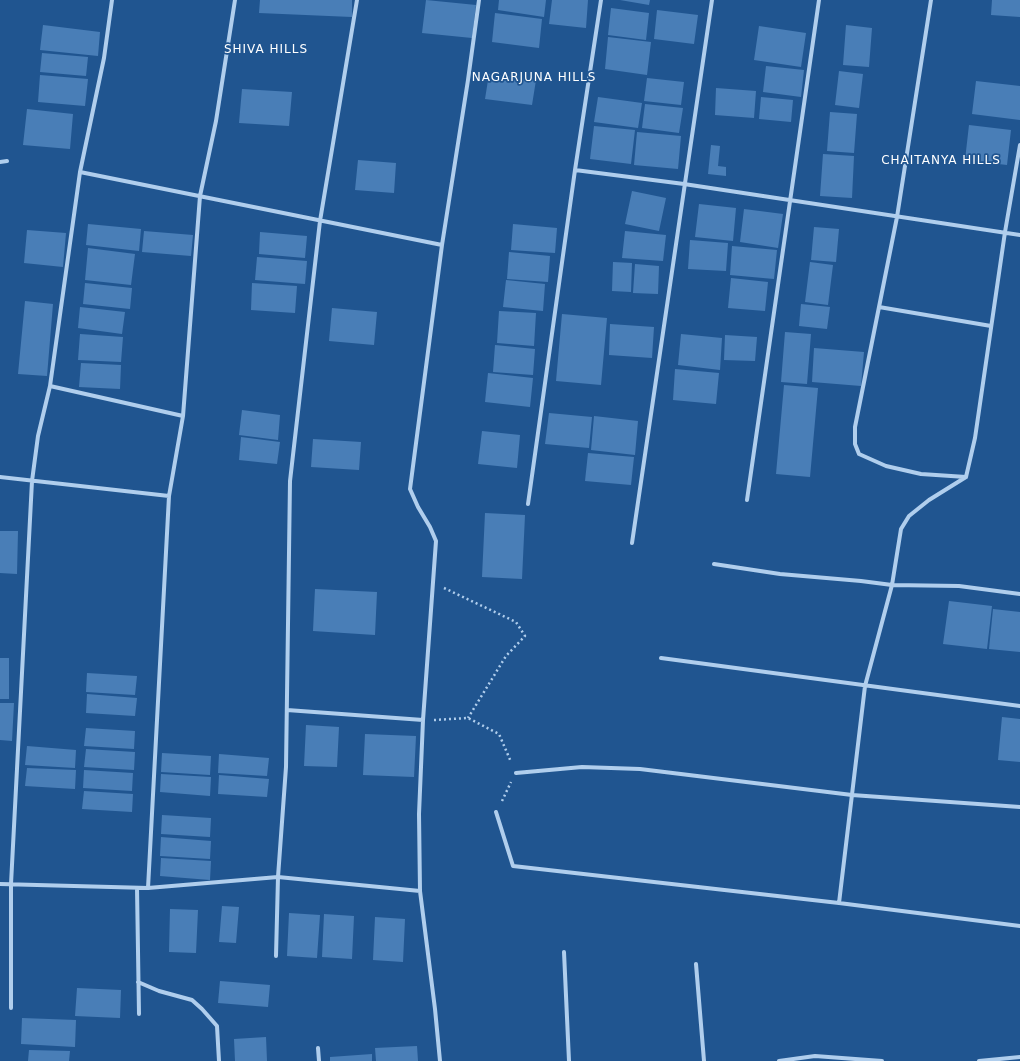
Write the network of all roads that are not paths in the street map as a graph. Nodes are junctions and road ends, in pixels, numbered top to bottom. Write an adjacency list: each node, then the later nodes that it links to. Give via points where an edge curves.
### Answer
1 (112, 0): 13 (street, via 104,58)
2 (235, 0): 15 (street, via 216,121)
3 (357, 0): 18 (street)
4 (479, 0): 21 (street)
5 (601, 0): 12 (street)
6 (712, 0): 14 (street)
7 (819, 0): 16 (street)
8 (931, 0): 17 (street)
9 (1020, 145): 19 (street)
10 (7, 161): 11 (street)
11 (0, 162)
12 (575, 170): 14 (street); 31 (street)
13 (80, 172): 15 (street); 24 (street)
14 (684, 184): 16 (street); 32 (street)
15 (200, 196): 18 (street); 25 (street)
16 (789, 200): 17 (street); 30 (street)
17 (897, 217): 19 (street); 22 (street)
18 (320, 221): 21 (street); 39 (street, via 290,481)
19 (1005, 232): 20 (street); 23 (street)
20 (1020, 235)
21 (442, 245): 40 (street, via 410,488 436,541)
22 (879, 307): 23 (street); 27 (street, via 855,427 855,444 859,454 886,466 921,474)
23 (991, 326): 27 (street, via 975,438)
24 (50, 386): 25 (street); 28 (street, via 38,436)
25 (183, 416): 29 (street)
26 (0, 477): 28 (street)
27 (966, 477): 34 (street, via 909,516 901,529)
28 (32, 482): 29 (street); 47 (street)
29 (169, 496): 49 (street)
30 (746, 500)
31 (528, 504)
32 (632, 543)
33 (714, 564): 34 (street, via 780,574)
34 (892, 584): 35 (street, via 959,586); 37 (street)
35 (1020, 594)
36 (661, 658): 37 (street)
37 (865, 686): 38 (street); 42 (street)
38 (1020, 706)
39 (287, 710): 40 (street); 45 (street, via 286,767)
40 (423, 720): 50 (street, via 419,814)
41 (516, 773): 42 (street, via 582,767 640,769)
42 (852, 795): 43 (street); 51 (street)
43 (1020, 807)
44 (496, 812): 51 (street, via 513,866)
45 (278, 877): 49 (street); 50 (street); 54 (street)
46 (0, 884): 47 (street)
47 (11, 884): 48 (street); 57 (street)
48 (136, 888): 49 (street); 56 (street)
49 (148, 888)
50 (420, 891): 64 (street)
51 (839, 903): 52 (street)
52 (1020, 926)
53 (564, 952): 65 (street)
54 (276, 956)
55 (696, 964): 66 (street)
56 (138, 982): 58 (street); 62 (street, via 192,1000 202,1009 217,1026)
57 (11, 1008)
58 (139, 1014)
59 (318, 1048): 63 (street)
60 (815, 1056): 67 (street); 68 (street); 69 (street)
61 (1020, 1057): 70 (street)
62 (219, 1061)
63 (319, 1061)
64 (440, 1061)
65 (569, 1061)
66 (704, 1061)
67 (779, 1061)
68 (815, 1061)
69 (882, 1061)
70 (978, 1061)

